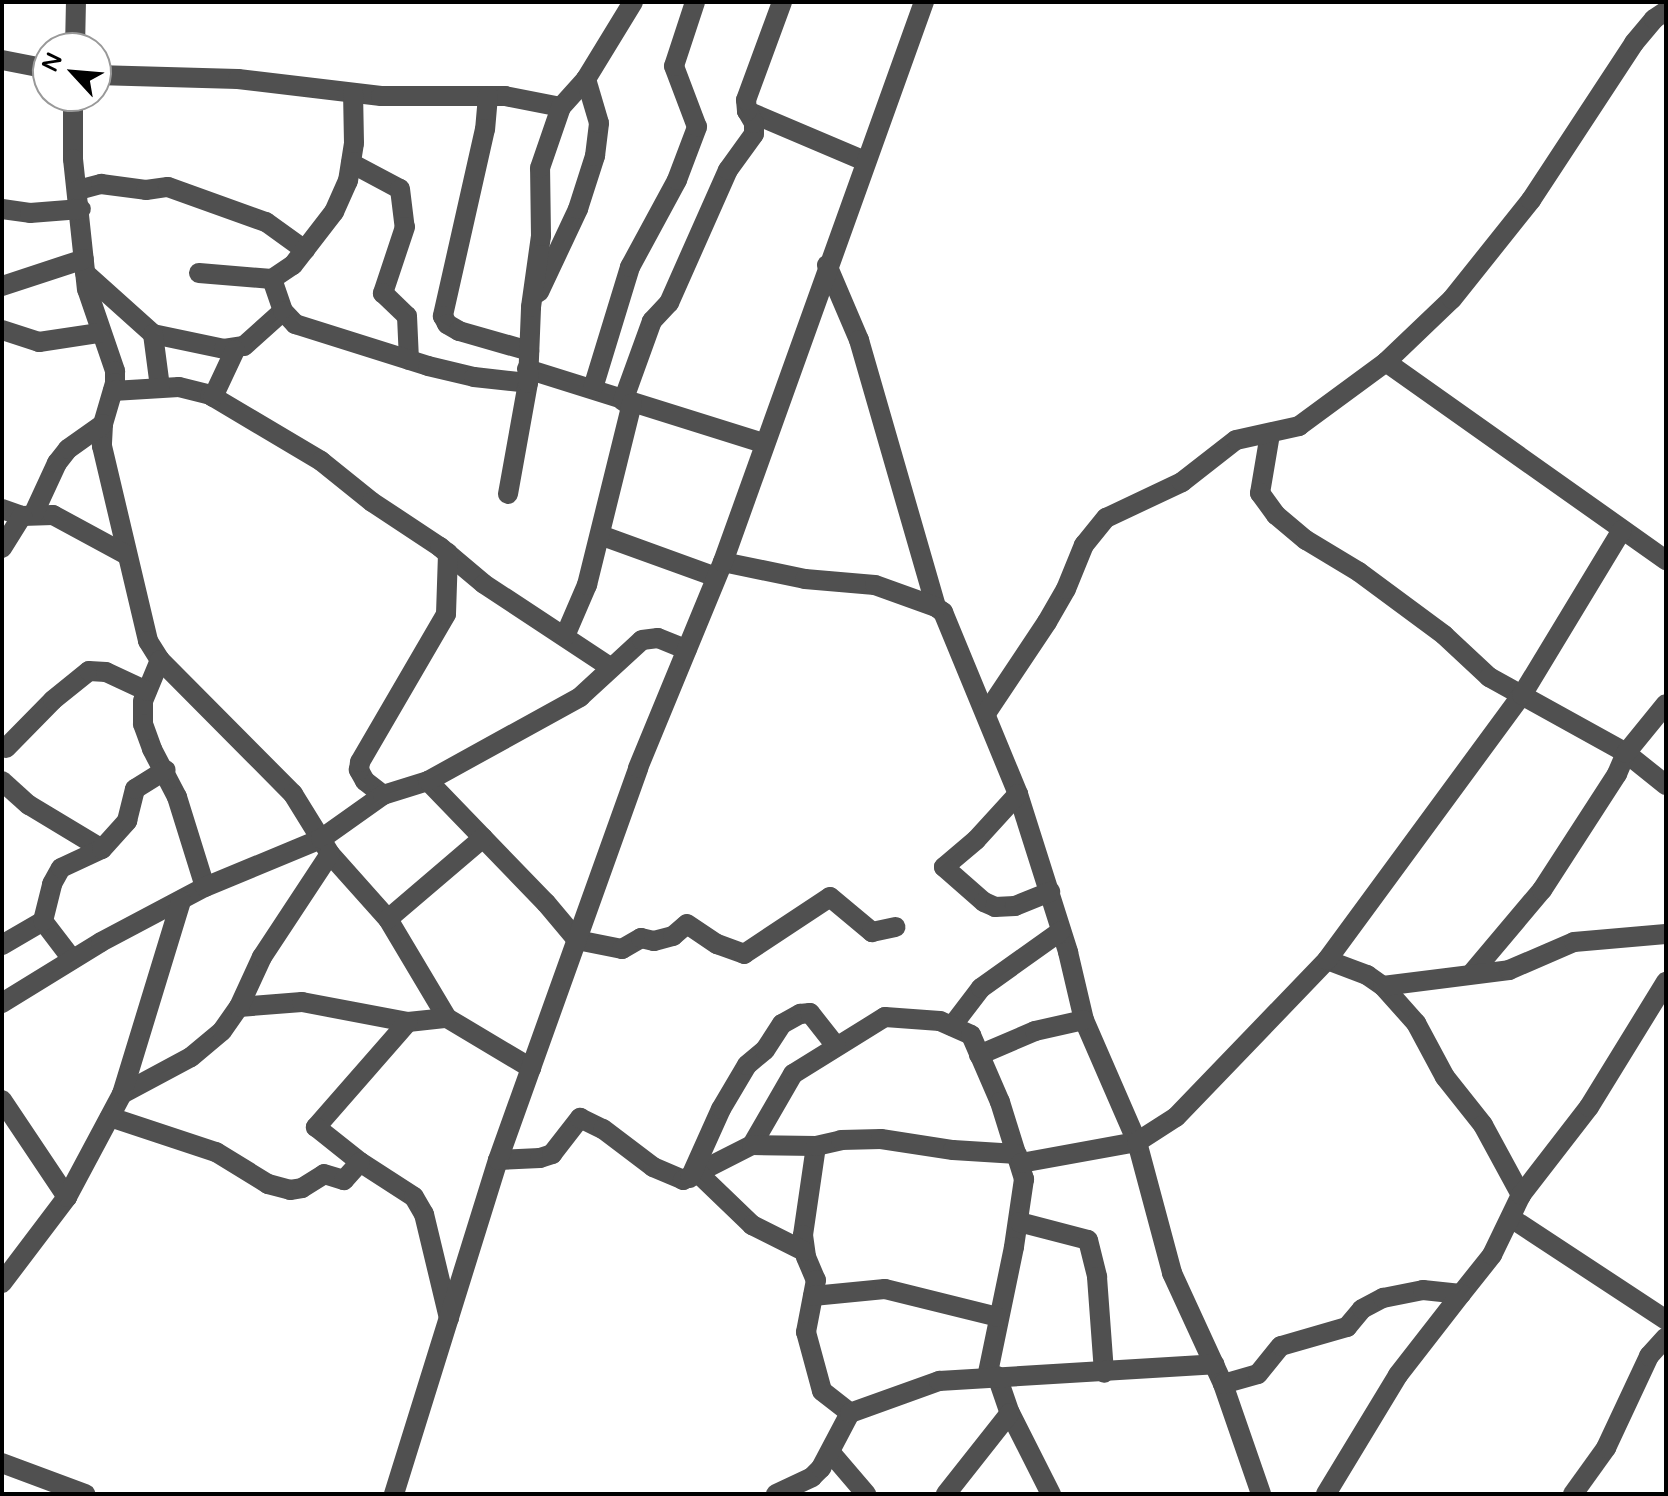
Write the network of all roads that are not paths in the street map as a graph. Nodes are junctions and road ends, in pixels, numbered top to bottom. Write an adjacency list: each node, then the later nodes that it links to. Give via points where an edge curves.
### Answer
1 (76, 2): 7 (street)
2 (633, 2): 11 (street)
3 (695, 2): 37 (street, via 674,66 697,127 677,180 630,267)
4 (782, 2): 15 (street, via 746,100)
5 (924, 2): 17 (street)
6 (1666, 11): 34 (street, via 1634,43 1531,200 1452,299)
7 (75, 32)
8 (2, 60): 9 (street)
9 (32, 66)
10 (112, 75): 12 (street, via 238,79)
11 (586, 79): 14 (street); 27 (street, via 599,123 595,156 578,209)
12 (353, 93): 13 (street); 18 (street)
13 (488, 96): 14 (street); 35 (street, via 443,316 447,324)
14 (561, 107): 27 (street, via 542,155 541,236)
15 (747, 111): 17 (street); 40 (street, via 754,134 728,170 669,303 652,321)
16 (73, 112): 19 (street)
17 (865, 161): 22 (street)
18 (351, 163): 21 (street, via 342,197); 33 (street, via 400,189 405,227 383,293 407,316)
19 (80, 200): 20 (street, via 30,213); 21 (street, via 101,184 168,187 266,222); 23 (street)
20 (2, 209)
21 (305, 250): 25 (street, via 283,275)
22 (827, 265): 43 (street); 54 (street, via 859,340)
23 (84, 266): 26 (street); 30 (street); 31 (street)
24 (199, 273): 25 (street)
25 (272, 279): 28 (street)
26 (2, 286)
27 (531, 307): 35 (street)
28 (283, 311): 32 (street); 33 (street, via 295,324)
29 (2, 330): 30 (street, via 39,342)
30 (99, 333): 38 (street, via 115,371)
31 (153, 334): 32 (street); 36 (street)
32 (235, 350): 39 (street)
33 (409, 360): 35 (street, via 474,377)
34 (1386, 362): 42 (street, via 1299,426); 47 (street)
35 (528, 368): 37 (street); 44 (street)
36 (160, 387): 38 (street); 39 (street, via 188,388)
37 (593, 388): 40 (street)
38 (113, 391): 41 (street)
39 (213, 397): 50 (street, via 321,461)
40 (627, 402): 43 (street); 48 (street)
41 (103, 424): 46 (street, via 68,449); 51 (street, via 102,446)
42 (1270, 434): 60 (street, via 1260,493 1276,515 1444,635 1489,677); 62 (street, via 1236,440 1182,482 1106,518 1084,545 1047,622)
43 (763, 443): 53 (street)
44 (508, 494)
45 (2, 509): 46 (street)
46 (27, 516): 49 (street); 51 (street, via 47,513)
47 (1622, 530): 52 (street); 60 (street)
48 (600, 535): 53 (street); 55 (street, via 587,585)
49 (2, 548)
50 (448, 553): 55 (street, via 484,584); 70 (street, via 446,614 360,762 365,781)
51 (127, 555): 57 (street, via 145,632)
52 (1666, 560)
53 (720, 570): 54 (street, via 875,585); 56 (street)
54 (936, 607): 62 (street, via 943,612)
55 (565, 636): 58 (street)
56 (687, 650): 58 (street, via 658,638 642,640); 82 (street)
57 (160, 660): 59 (street); 72 (street, via 293,794)
58 (610, 667): 67 (street, via 580,697)
59 (147, 691): 63 (street, via 106,672 89,671); 65 (street, via 143,724)
60 (1522, 695): 64 (street); 85 (street)
61 (1666, 704): 64 (street)
62 (987, 712): 69 (street)
63 (6, 748)
64 (1626, 753): 68 (street); 86 (street, via 1542,890)
65 (166, 770): 73 (street, via 135,789 127,821); 74 (street)
66 (2, 781): 73 (street, via 29,805)
67 (428, 781): 70 (street); 71 (street)
68 (1666, 785)
69 (1018, 794): 75 (street); 75 (street, via 944,867 995,907 1015,906)
70 (383, 795): 72 (street)
71 (483, 838): 77 (street); 82 (street)
72 (326, 846): 74 (street); 77 (street); 90 (street)
73 (102, 849): 78 (street, via 61,868)
74 (205, 887): 76 (street)
75 (1050, 892): 80 (street)
76 (181, 901): 84 (street); 98 (street)
77 (388, 919): 91 (street)
78 (43, 921): 83 (street); 84 (street)
79 (895, 927): 82 (street, via 872,932 830,897 744,954 687,924 673,936 641,938 622,949)
80 (1061, 931): 92 (street); 94 (street, via 981,988)
81 (1666, 934): 86 (street, via 1574,942 1509,970)
82 (577, 940): 97 (street)
83 (2, 945)
84 (72, 959): 89 (street)
85 (1327, 960): 88 (street); 101 (street, via 1176,1117)
86 (1472, 973): 88 (street)
87 (1666, 982): 108 (street, via 1589,1107)
88 (1383, 986): 108 (street, via 1416,1023 1445,1077 1483,1125)
89 (2, 1003)
90 (239, 1007): 93 (street, via 326,1004); 98 (street, via 222,1031 191,1057)
91 (447, 1018): 93 (street); 97 (street)
92 (1084, 1020): 96 (street, via 1035,1031); 101 (street)
93 (408, 1022): 106 (street, via 316,1127)
94 (952, 1026): 95 (street, via 892,1016); 96 (street, via 971,1035)
95 (836, 1046): 102 (street, via 791,1076); 107 (street, via 810,1013 782,1024 747,1065 721,1109)
96 (979, 1055): 104 (street)
97 (531, 1068): 105 (street)
98 (122, 1094): 100 (street)
99 (2, 1100): 109 (street)
100 (110, 1117): 106 (street, via 216,1152 268,1184 290,1190 324,1174 343,1180); 109 (street)
101 (1137, 1142): 104 (street); 120 (street, via 1172,1273)
102 (752, 1145): 103 (street); 107 (street)
103 (816, 1146): 104 (street, via 881,1139); 112 (street)
104 (1019, 1158): 111 (street, via 1024,1179)
105 (498, 1160): 107 (street, via 552,1154 583,1118 660,1172 678,1180); 117 (street)
106 (360, 1162): 117 (street, via 414,1197 424,1214)
107 (695, 1176): 112 (street, via 752,1225)
108 (1521, 1195): 110 (street)
109 (67, 1197): 113 (street)
110 (1511, 1218): 114 (street, via 1492,1255); 118 (street)
111 (1019, 1222): 116 (street); 121 (street, via 1088,1240 1097,1277)
112 (804, 1251): 115 (street, via 816,1280)
113 (2, 1283)
114 (1461, 1294): 123 (street, via 1423,1290 1383,1298 1362,1309 1347,1327 1281,1346 1258,1374); 136 (street, via 1398,1375)
115 (813, 1296): 116 (street, via 885,1289); 124 (street, via 806,1332 817,1381)
116 (998, 1317): 122 (street)
117 (449, 1318): 130 (street)
118 (1666, 1320)
119 (1666, 1337): 137 (street, via 1649,1356 1606,1448)
120 (1214, 1364): 121 (street); 123 (street)
121 (1104, 1373): 122 (street)
122 (992, 1376): 124 (street, via 949,1378); 125 (street)
123 (1223, 1384): 135 (street)
124 (850, 1413): 126 (street)
125 (1010, 1413): 133 (street); 134 (street)
126 (831, 1453): 128 (street); 132 (street)
127 (2, 1463): 129 (street)
128 (812, 1486): 131 (street)
129 (85, 1494)
130 (394, 1494)
131 (776, 1494)
132 (866, 1494)
133 (946, 1494)
134 (1051, 1494)
135 (1261, 1494)
136 (1326, 1494)
137 (1573, 1494)

